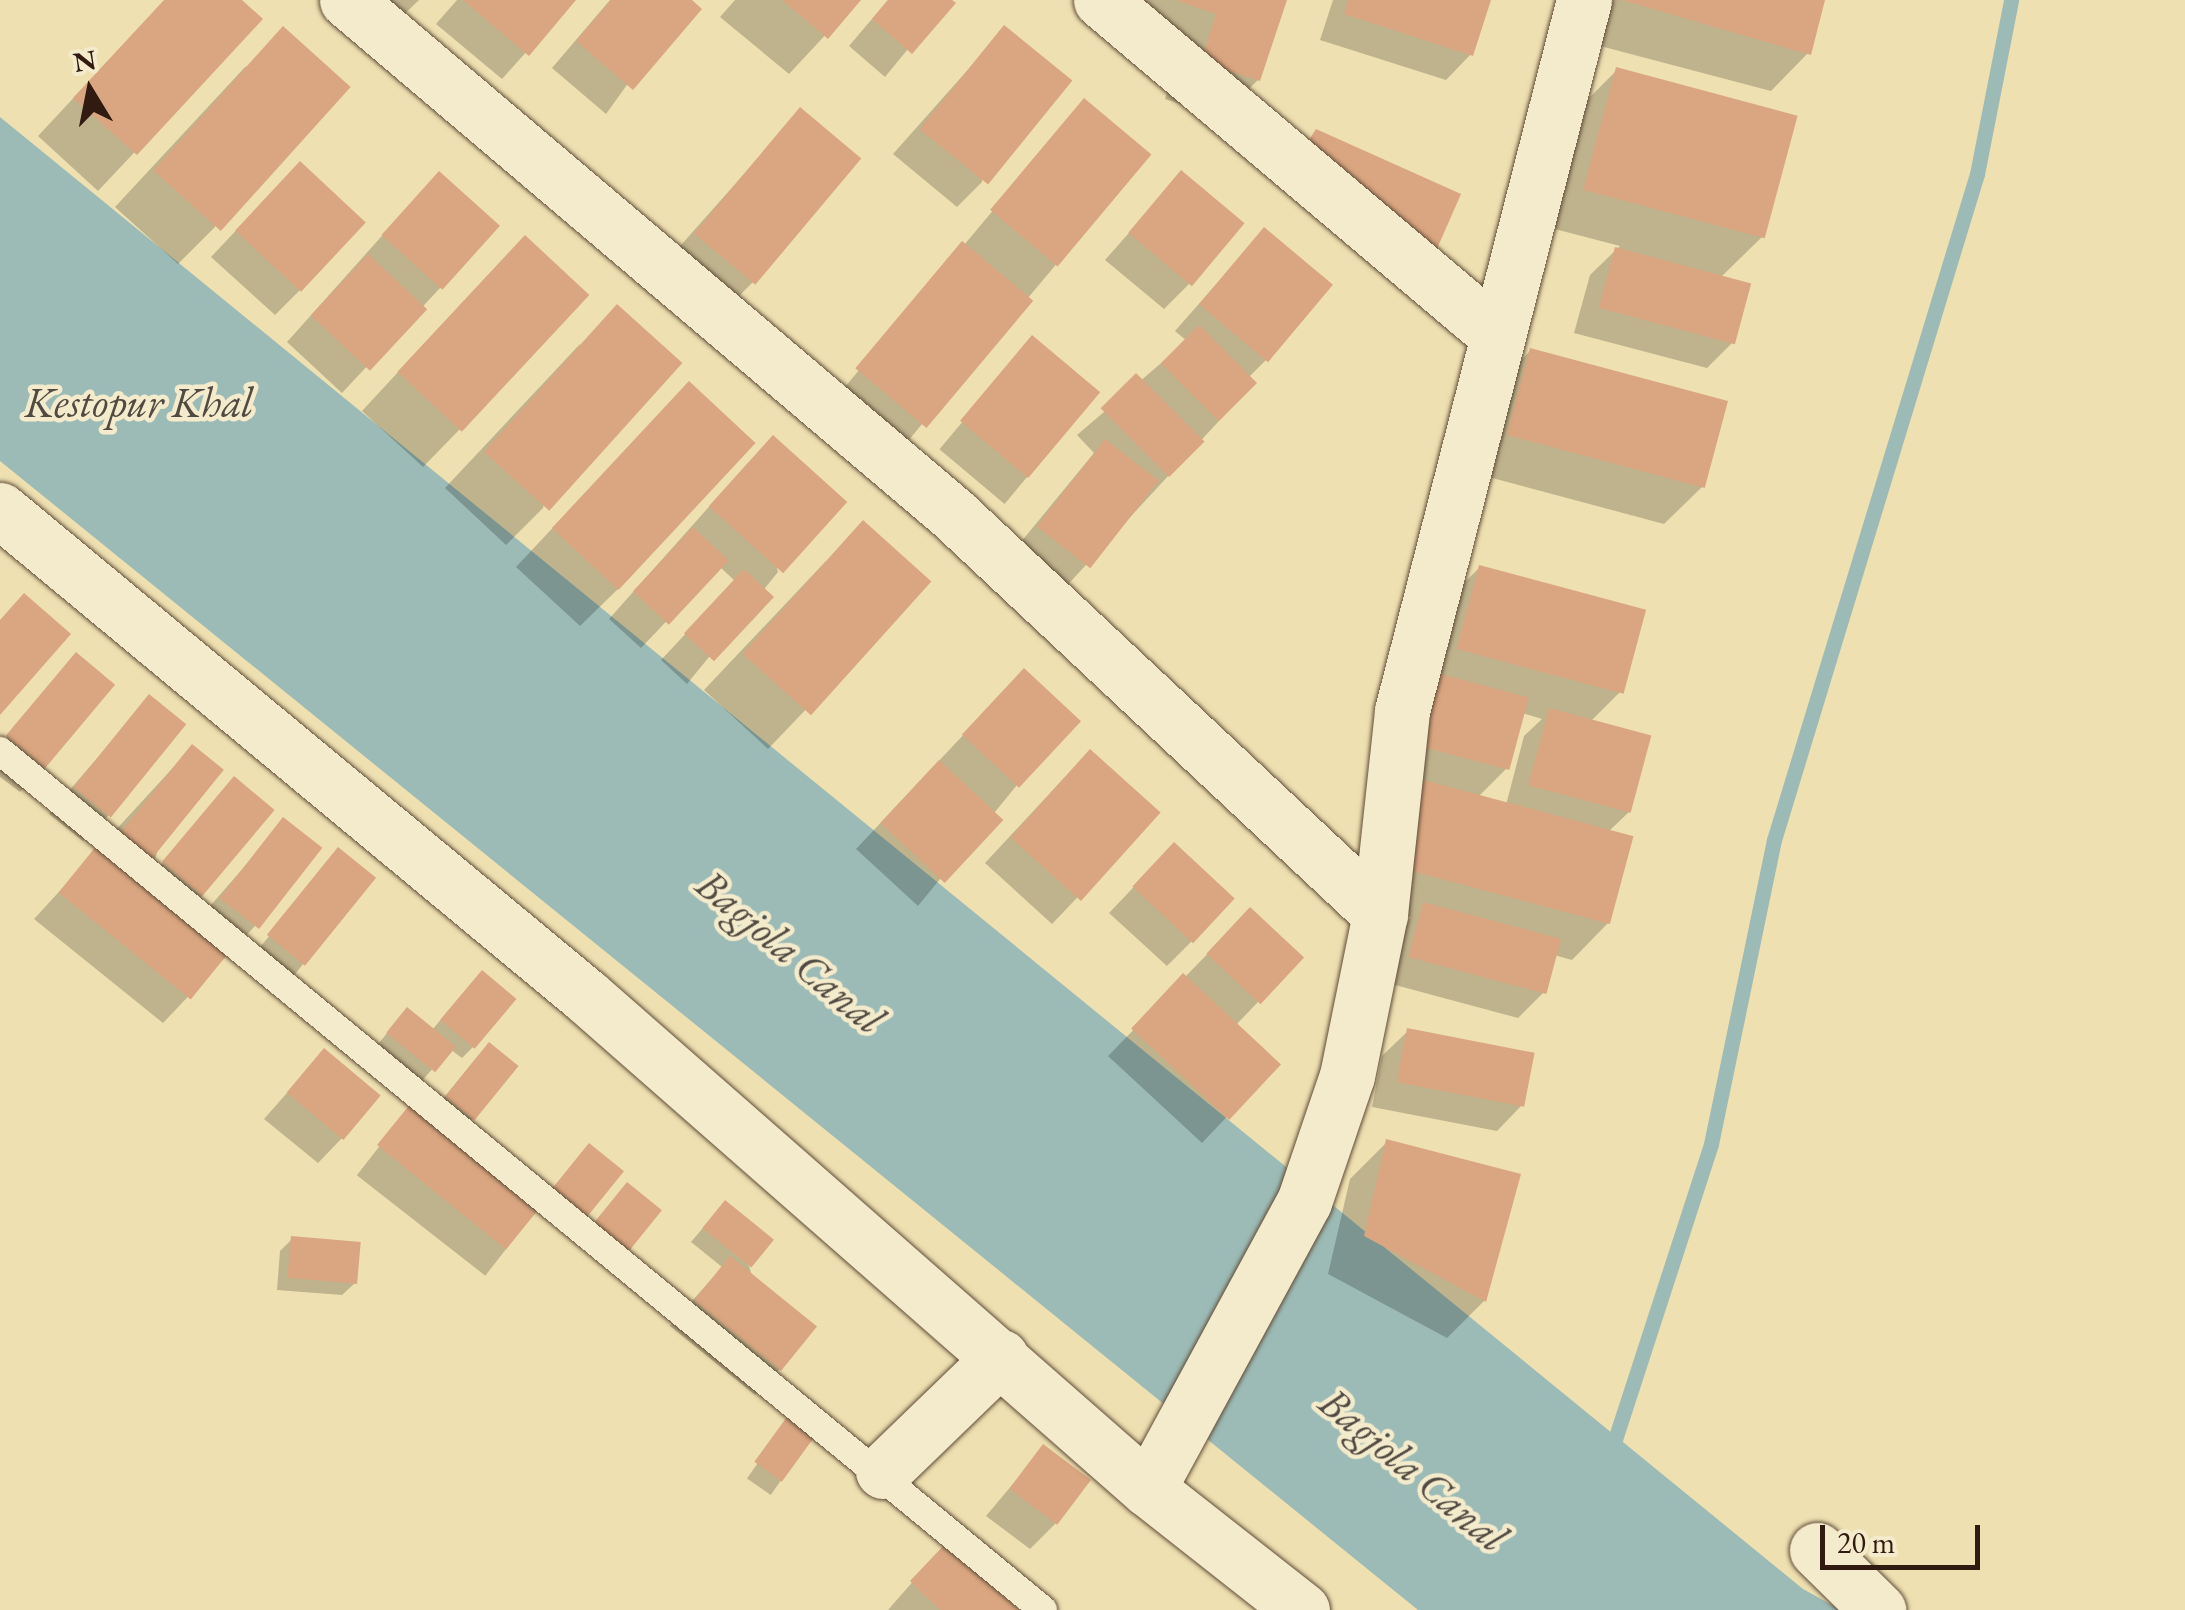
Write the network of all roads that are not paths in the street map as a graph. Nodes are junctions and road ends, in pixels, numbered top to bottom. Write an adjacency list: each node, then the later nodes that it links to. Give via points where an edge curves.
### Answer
1 (346, 0): 7 (street, via 953,514)
2 (1102, 0): 4 (street)
3 (1584, 0): 4 (street)
4 (1496, 334): 7 (street, via 1402,711)
5 (0, 510): 8 (street, via 586,996)
6 (0, 751): 10 (lane)
7 (1380, 914): 9 (street, via 1347,1076 1304,1202)
8 (1000, 1357): 9 (street); 10 (street)
9 (1155, 1470): 13 (street)
10 (883, 1472): 12 (lane)
11 (1817, 1550): 14 (street)
12 (1043, 1610)
13 (1302, 1610)
14 (1878, 1610)

